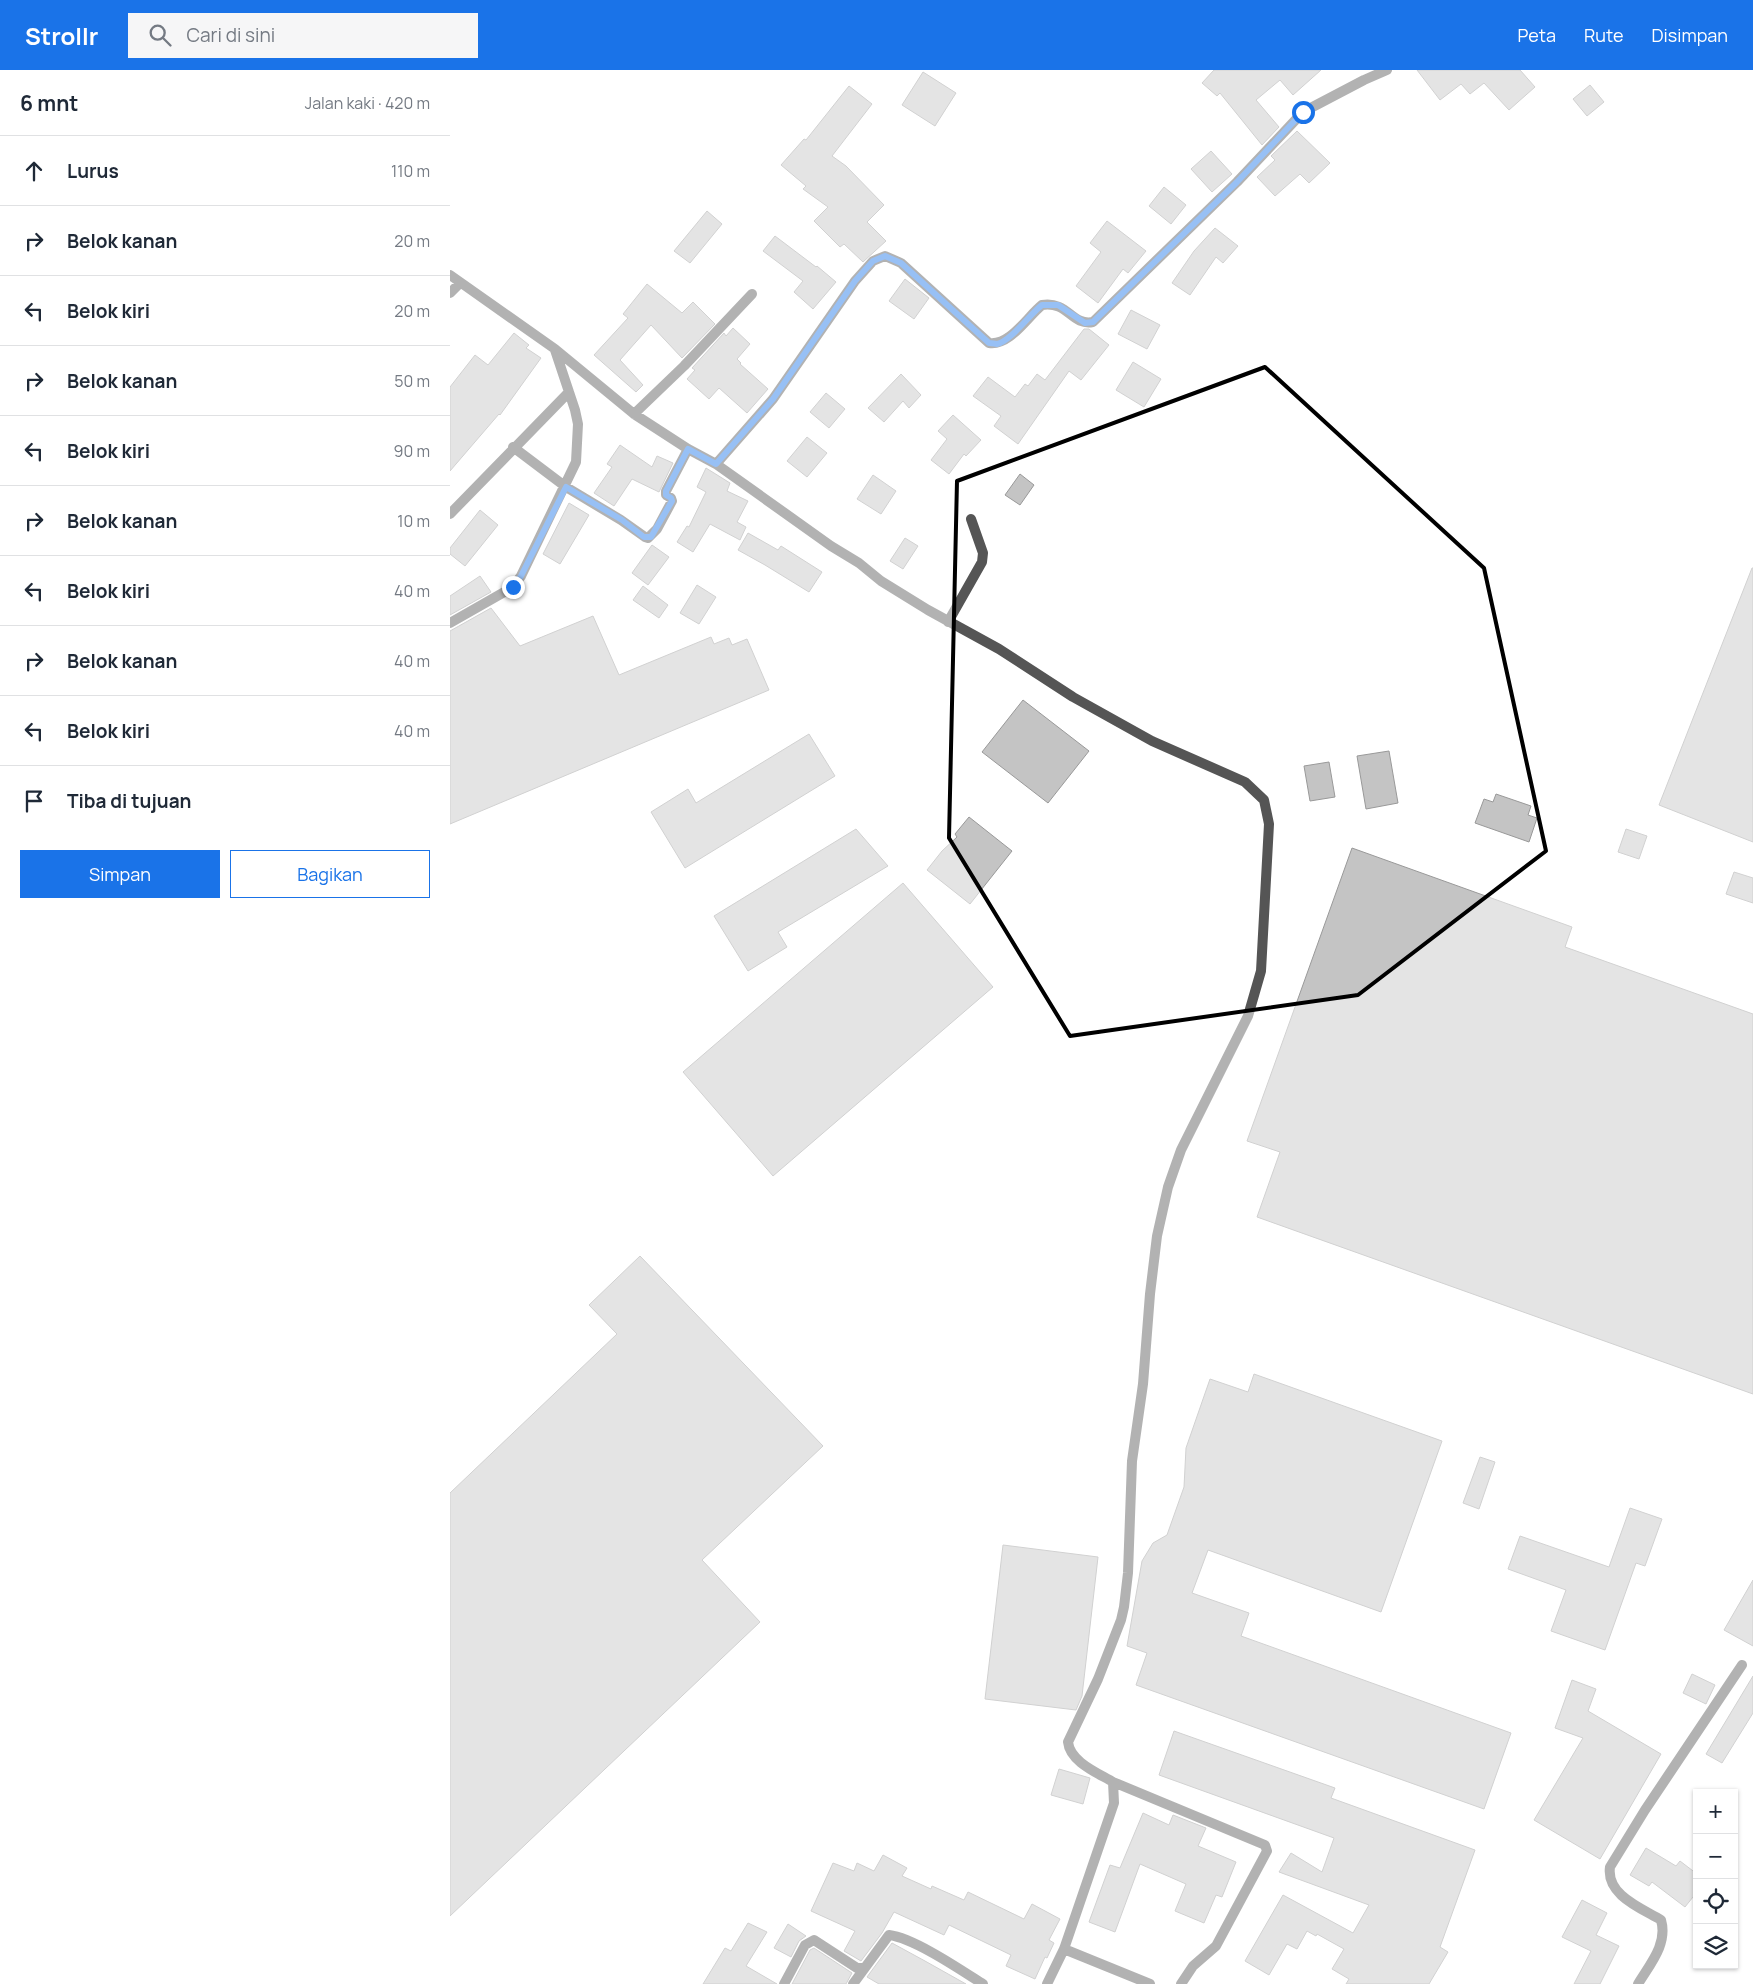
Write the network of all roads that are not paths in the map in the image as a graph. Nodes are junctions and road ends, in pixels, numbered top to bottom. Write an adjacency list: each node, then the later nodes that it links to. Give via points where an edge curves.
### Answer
1 (1387, 70): 11 (street, via 1303,112 1237,182 1093,322 1085,323 1058,305 1042,305 1003,341 989,343 901,263 885,256 873,261 773,399)
2 (450, 275): 3 (street)
3 (460, 283): 4 (street); 6 (street)
4 (450, 293)
5 (752, 294): 8 (street)
6 (555, 349): 7 (street); 8 (street)
7 (569, 392): 9 (street); 12 (street, via 578,424 576,462)
8 (634, 414): 10 (street)
9 (514, 447): 12 (street); 13 (street)
10 (688, 449): 11 (street); 12 (street, via 666,491 672,501 657,529 648,538)
11 (716, 464): 15 (street, via 881,581)
12 (566, 487): 16 (street, via 513,587)
13 (450, 514)
14 (971, 519): 15 (street, via 983,553 982,562)
15 (948, 622): 18 (street, via 1152,741 1245,782 1264,800 1269,824 1261,971 1248,1016 1181,1150 1168,1187 1157,1236 1143,1384 1132,1460 1126,1598 1098,1679 1068,1742 1075,1758)
16 (450, 623)
17 (1742, 1665): 27 (street, via 1610,1867 1609,1874 1615,1889 1661,1920 1664,1930 1658,1949)
18 (1113, 1782): 19 (street, via 1114,1802); 26 (street, via 1267,1847 1268,1851 1216,1946 1193,1966)
19 (1064, 1949): 24 (street); 25 (street)
20 (863, 1968): 21 (street, via 814,1940 805,1945); 22 (street); 23 (street, via 887,1936 892,1935 942,1959)
21 (784, 1984)
22 (853, 1984)
23 (983, 1984)
24 (1047, 1984)
25 (1150, 1984)
26 (1180, 1984)
27 (1638, 1984)

